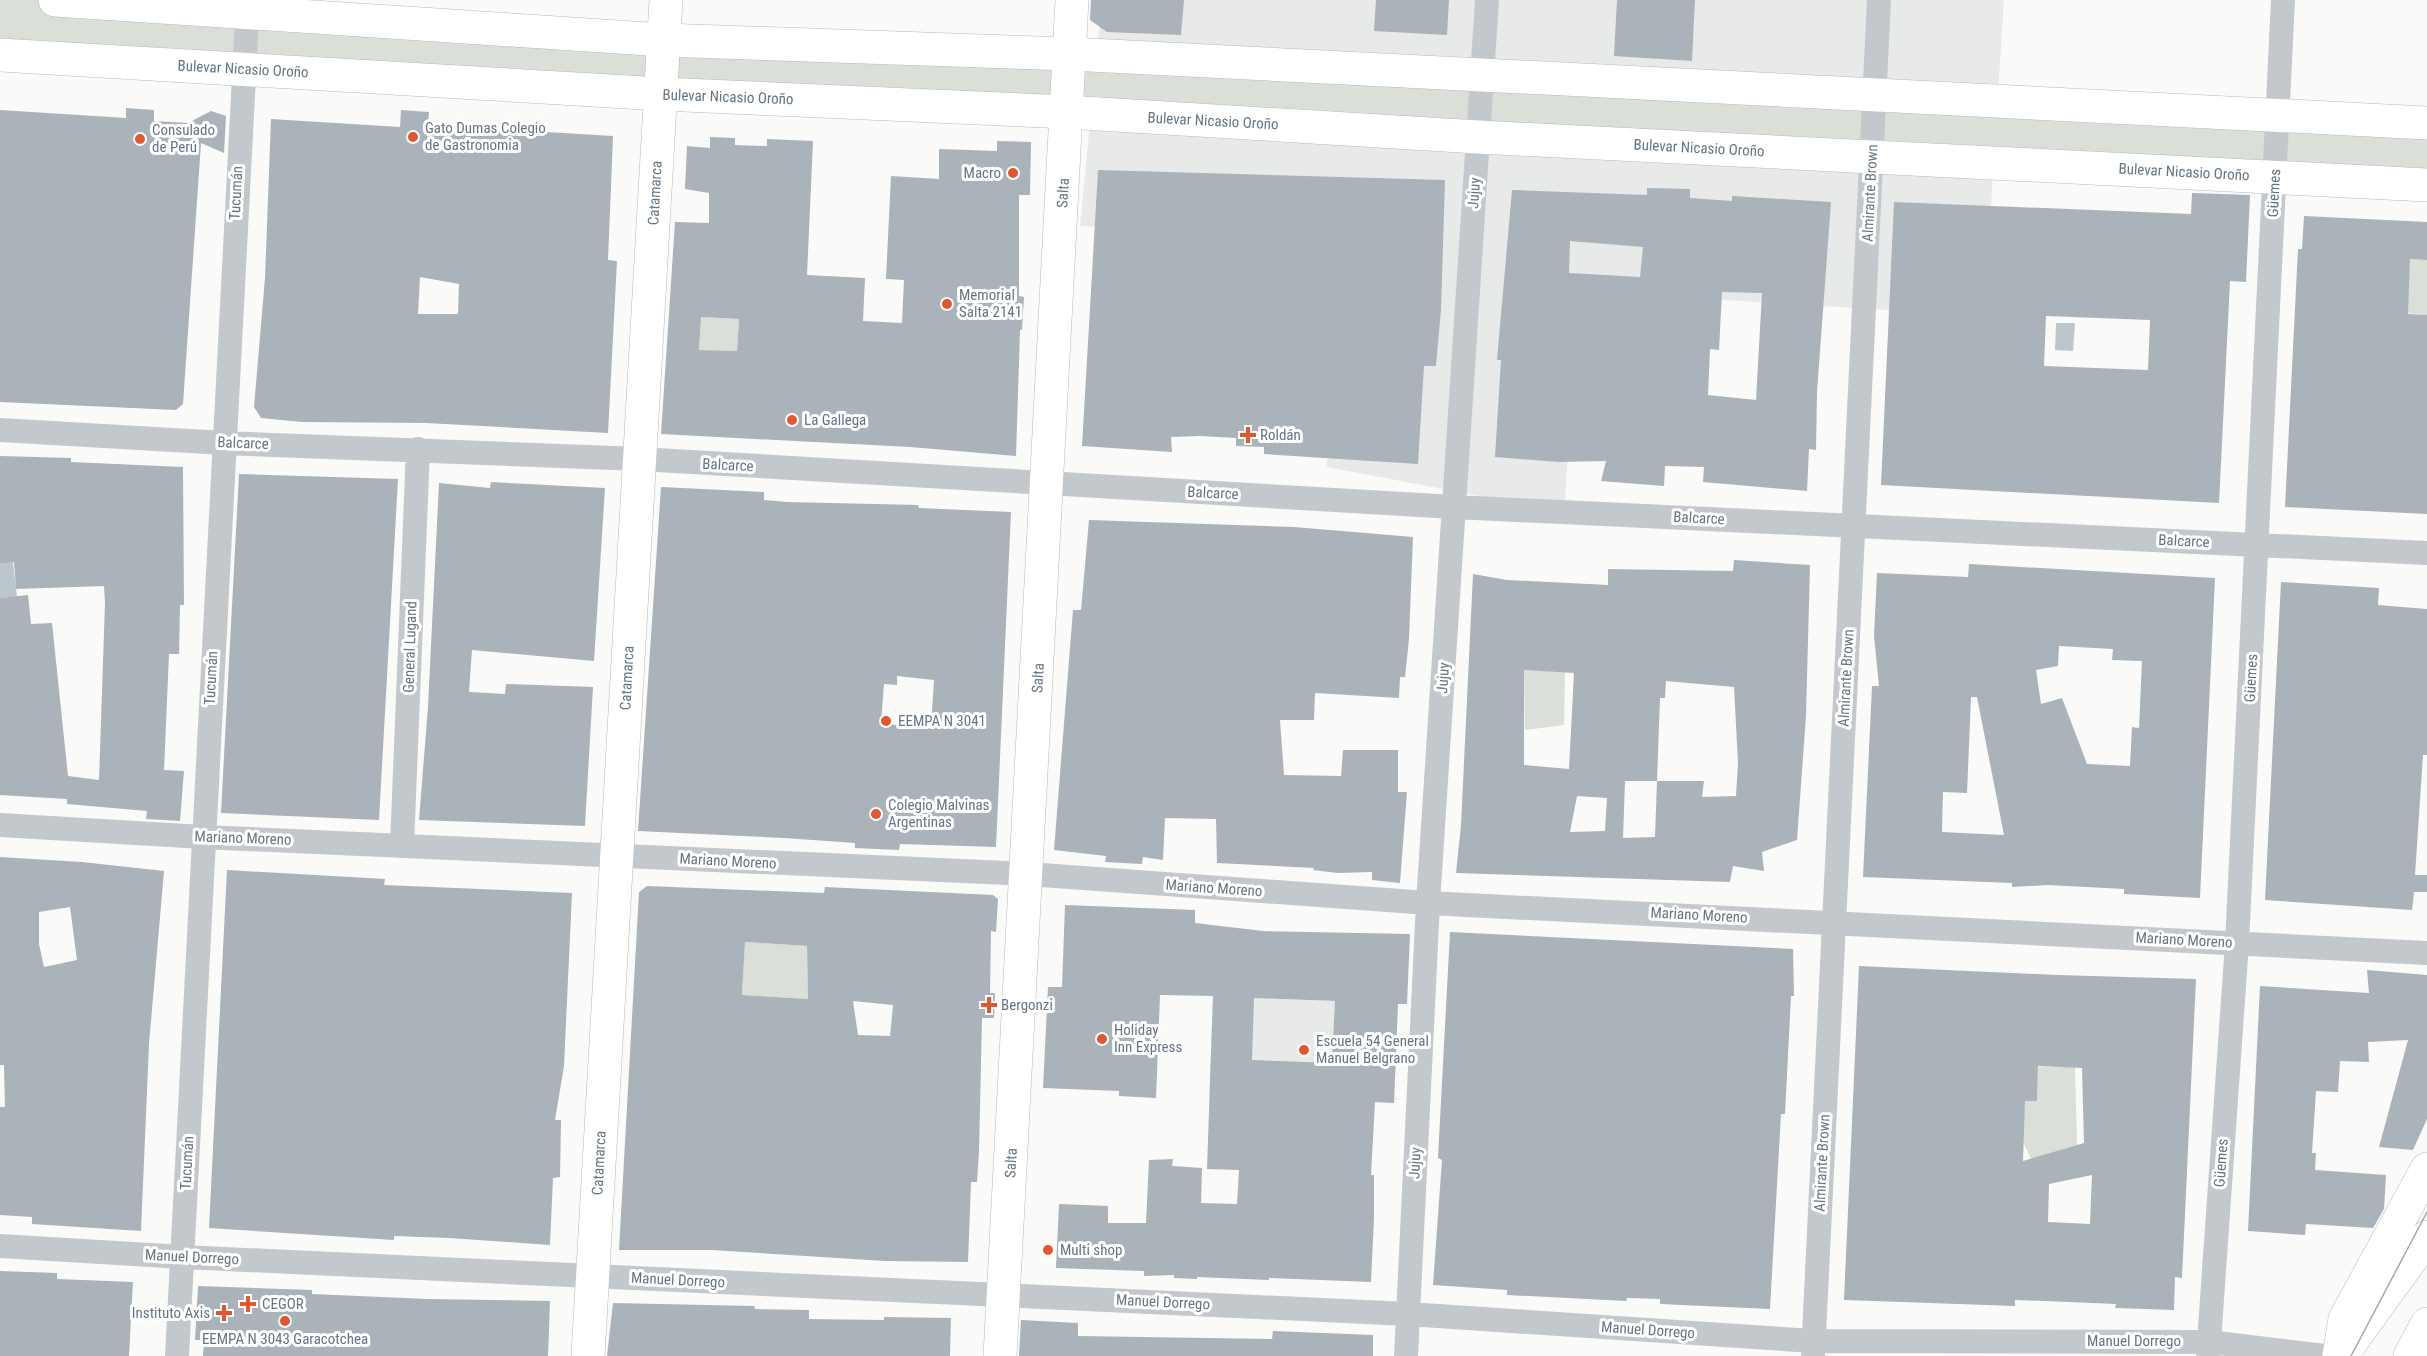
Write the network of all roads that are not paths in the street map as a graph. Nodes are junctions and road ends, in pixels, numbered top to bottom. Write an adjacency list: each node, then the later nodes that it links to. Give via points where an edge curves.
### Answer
1 (55, 0): 7 (main road)
2 (666, 0): 8 (main road, Catamarca)
3 (1072, 0): 9 (main road, Salta)
4 (1487, 0): 12 (street, Jujuy)
5 (1879, 0): 14 (street, Almirante Brown)
6 (2283, 0): 16 (street, Güemes)
7 (247, 6): 8 (main road); 11 (street, Tucumán)
8 (664, 40): 9 (main road); 13 (main road, Catamarca)
9 (1070, 54): 12 (main road); 15 (main road, Salta)
10 (0, 55): 11 (main road, Bulevar Nicasio Oroño)
11 (242, 69): 13 (main road, Bulevar Nicasio Oroño); 23 (street, Tucumán)
12 (1482, 75): 14 (main road); 18 (street, Jujuy)
13 (661, 94): 15 (main road, Bulevar Nicasio Oroño); 25 (main road, Catamarca)
14 (1875, 95): 16 (main road); 19 (street, Almirante Brown)
15 (1067, 112): 18 (main road, Bulevar Nicasio Oroño); 26 (main road, Salta)
16 (2277, 116): 17 (main road); 20 (street, Güemes)
17 (2427, 123)
18 (1478, 137): 19 (main road, Bulevar Nicasio Oroño); 27 (street, Jujuy)
19 (1872, 157): 20 (main road, Bulevar Nicasio Oroño); 28 (street, Almirante Brown)
20 (2274, 177): 21 (main road, Bulevar Nicasio Oroño); 29 (street, Güemes)
21 (2427, 184)
22 (0, 430): 23 (street, Balcarce)
23 (224, 443): 24 (street, Balcarce); 32 (street, Tucumán)
24 (418, 449): 25 (street, Balcarce); 33 (street, General Lugand)
25 (640, 459): 26 (street, Balcarce); 34 (main road, Catamarca)
26 (1048, 483): 27 (street, Balcarce); 35 (main road, Salta)
27 (1454, 507): 28 (street, Balcarce); 36 (street, Jujuy)
28 (1853, 526): 29 (street, Balcarce); 37 (street, Almirante Brown)
29 (2258, 544): 30 (street, Balcarce); 38 (street, Güemes)
30 (2427, 553)
31 (0, 825): 32 (street, Mariano Moreno)
32 (203, 837): 33 (street, Mariano Moreno); 43 (street, Tucumán)
33 (402, 844): 34 (street, Mariano Moreno)
34 (617, 856): 35 (street, Mariano Moreno); 44 (main road, Catamarca)
35 (1028, 874): 36 (street, Mariano Moreno); 45 (main road, Salta)
36 (1428, 903): 37 (street, Mariano Moreno); 46 (street, Jujuy)
37 (1834, 921): 38 (street, Mariano Moreno); 48 (street, Almirante Brown)
38 (2237, 943): 39 (street, Mariano Moreno); 49 (street, Güemes)
39 (2427, 953)
40 (2427, 1168): 55 (main road, via 2345,1319)
41 (2427, 1237): 55 (main road)
42 (0, 1246): 43 (street, Manuel Dorrego)
43 (183, 1257): 44 (street, Manuel Dorrego); 50 (street, Tucumán)
44 (592, 1276): 45 (street, Manuel Dorrego); 51 (main road, Catamarca)
45 (1004, 1294): 46 (street, Manuel Dorrego); 52 (main road, Salta)
46 (1408, 1314): 48 (street, Manuel Dorrego); 53 (street, Jujuy)
47 (2427, 1324): 56 (main road)
48 (1813, 1349): 49 (street, Manuel Dorrego)
49 (2208, 1349): 54 (street, Manuel Dorrego)
50 (177, 1356)
51 (588, 1356)
52 (1000, 1356)
53 (1406, 1356)
54 (2325, 1356)
55 (2340, 1356)
56 (2410, 1356)

